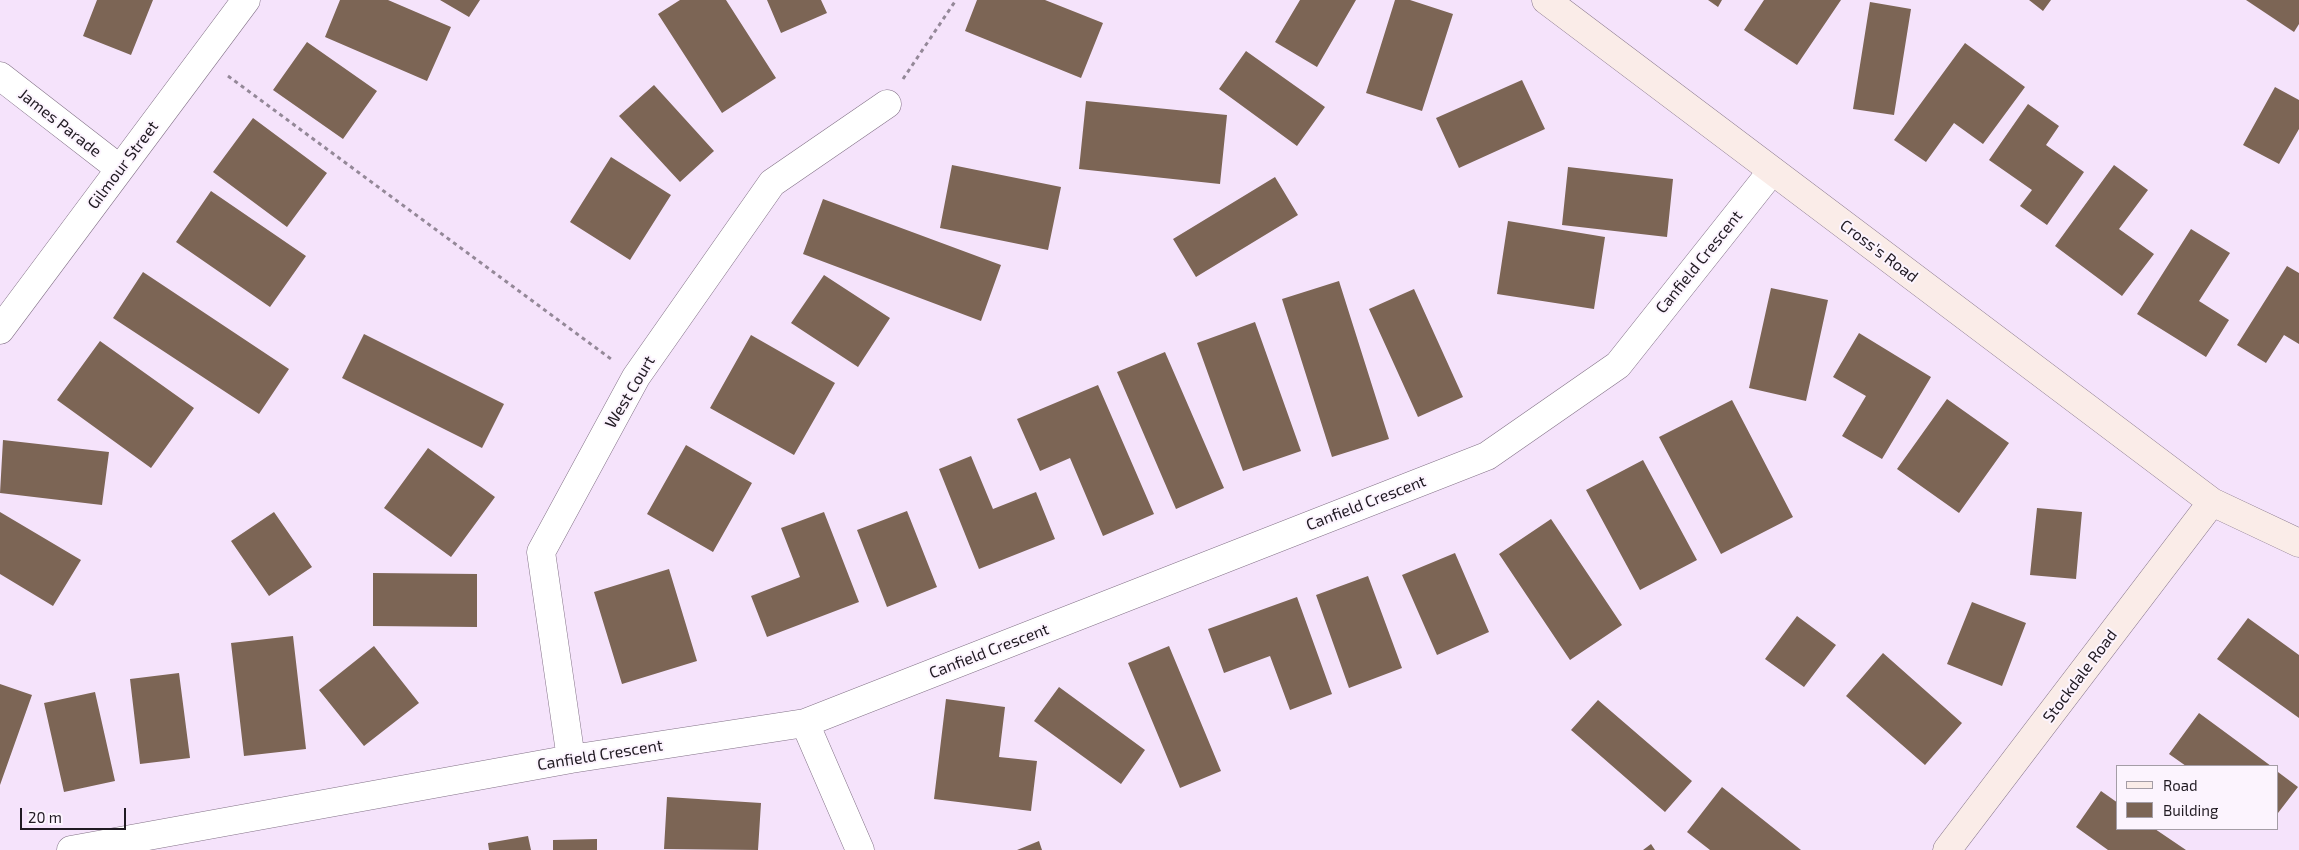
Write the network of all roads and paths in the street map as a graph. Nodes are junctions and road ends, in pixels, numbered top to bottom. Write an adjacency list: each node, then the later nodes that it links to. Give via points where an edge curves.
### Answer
1 (246, 0): 4 (street, Gilmour Street)
2 (956, 0): 6 (path)
3 (1546, 0): 8 (street, Cross's Road)
4 (203, 58): 7 (street, Gilmour Street); 10 (path)
5 (0, 76): 7 (street, James Parade)
6 (887, 104): 10 (street, West Court, via 772,182)
7 (120, 169): 9 (street, Gilmour Street)
8 (1772, 171): 11 (street, Cross's Road); 13 (street, Canfield Crescent, via 1618,365 1487,456)
9 (0, 330)
10 (636, 377): 14 (street, West Court, via 541,552)
11 (2212, 502): 12 (street, Cross's Road); 17 (street, Stockdale Road)
12 (2299, 543)
13 (805, 723): 14 (street, Canfield Crescent); 16 (street)
14 (571, 759): 15 (street, Canfield Crescent)
15 (71, 850)
16 (860, 850)
17 (1947, 850)

